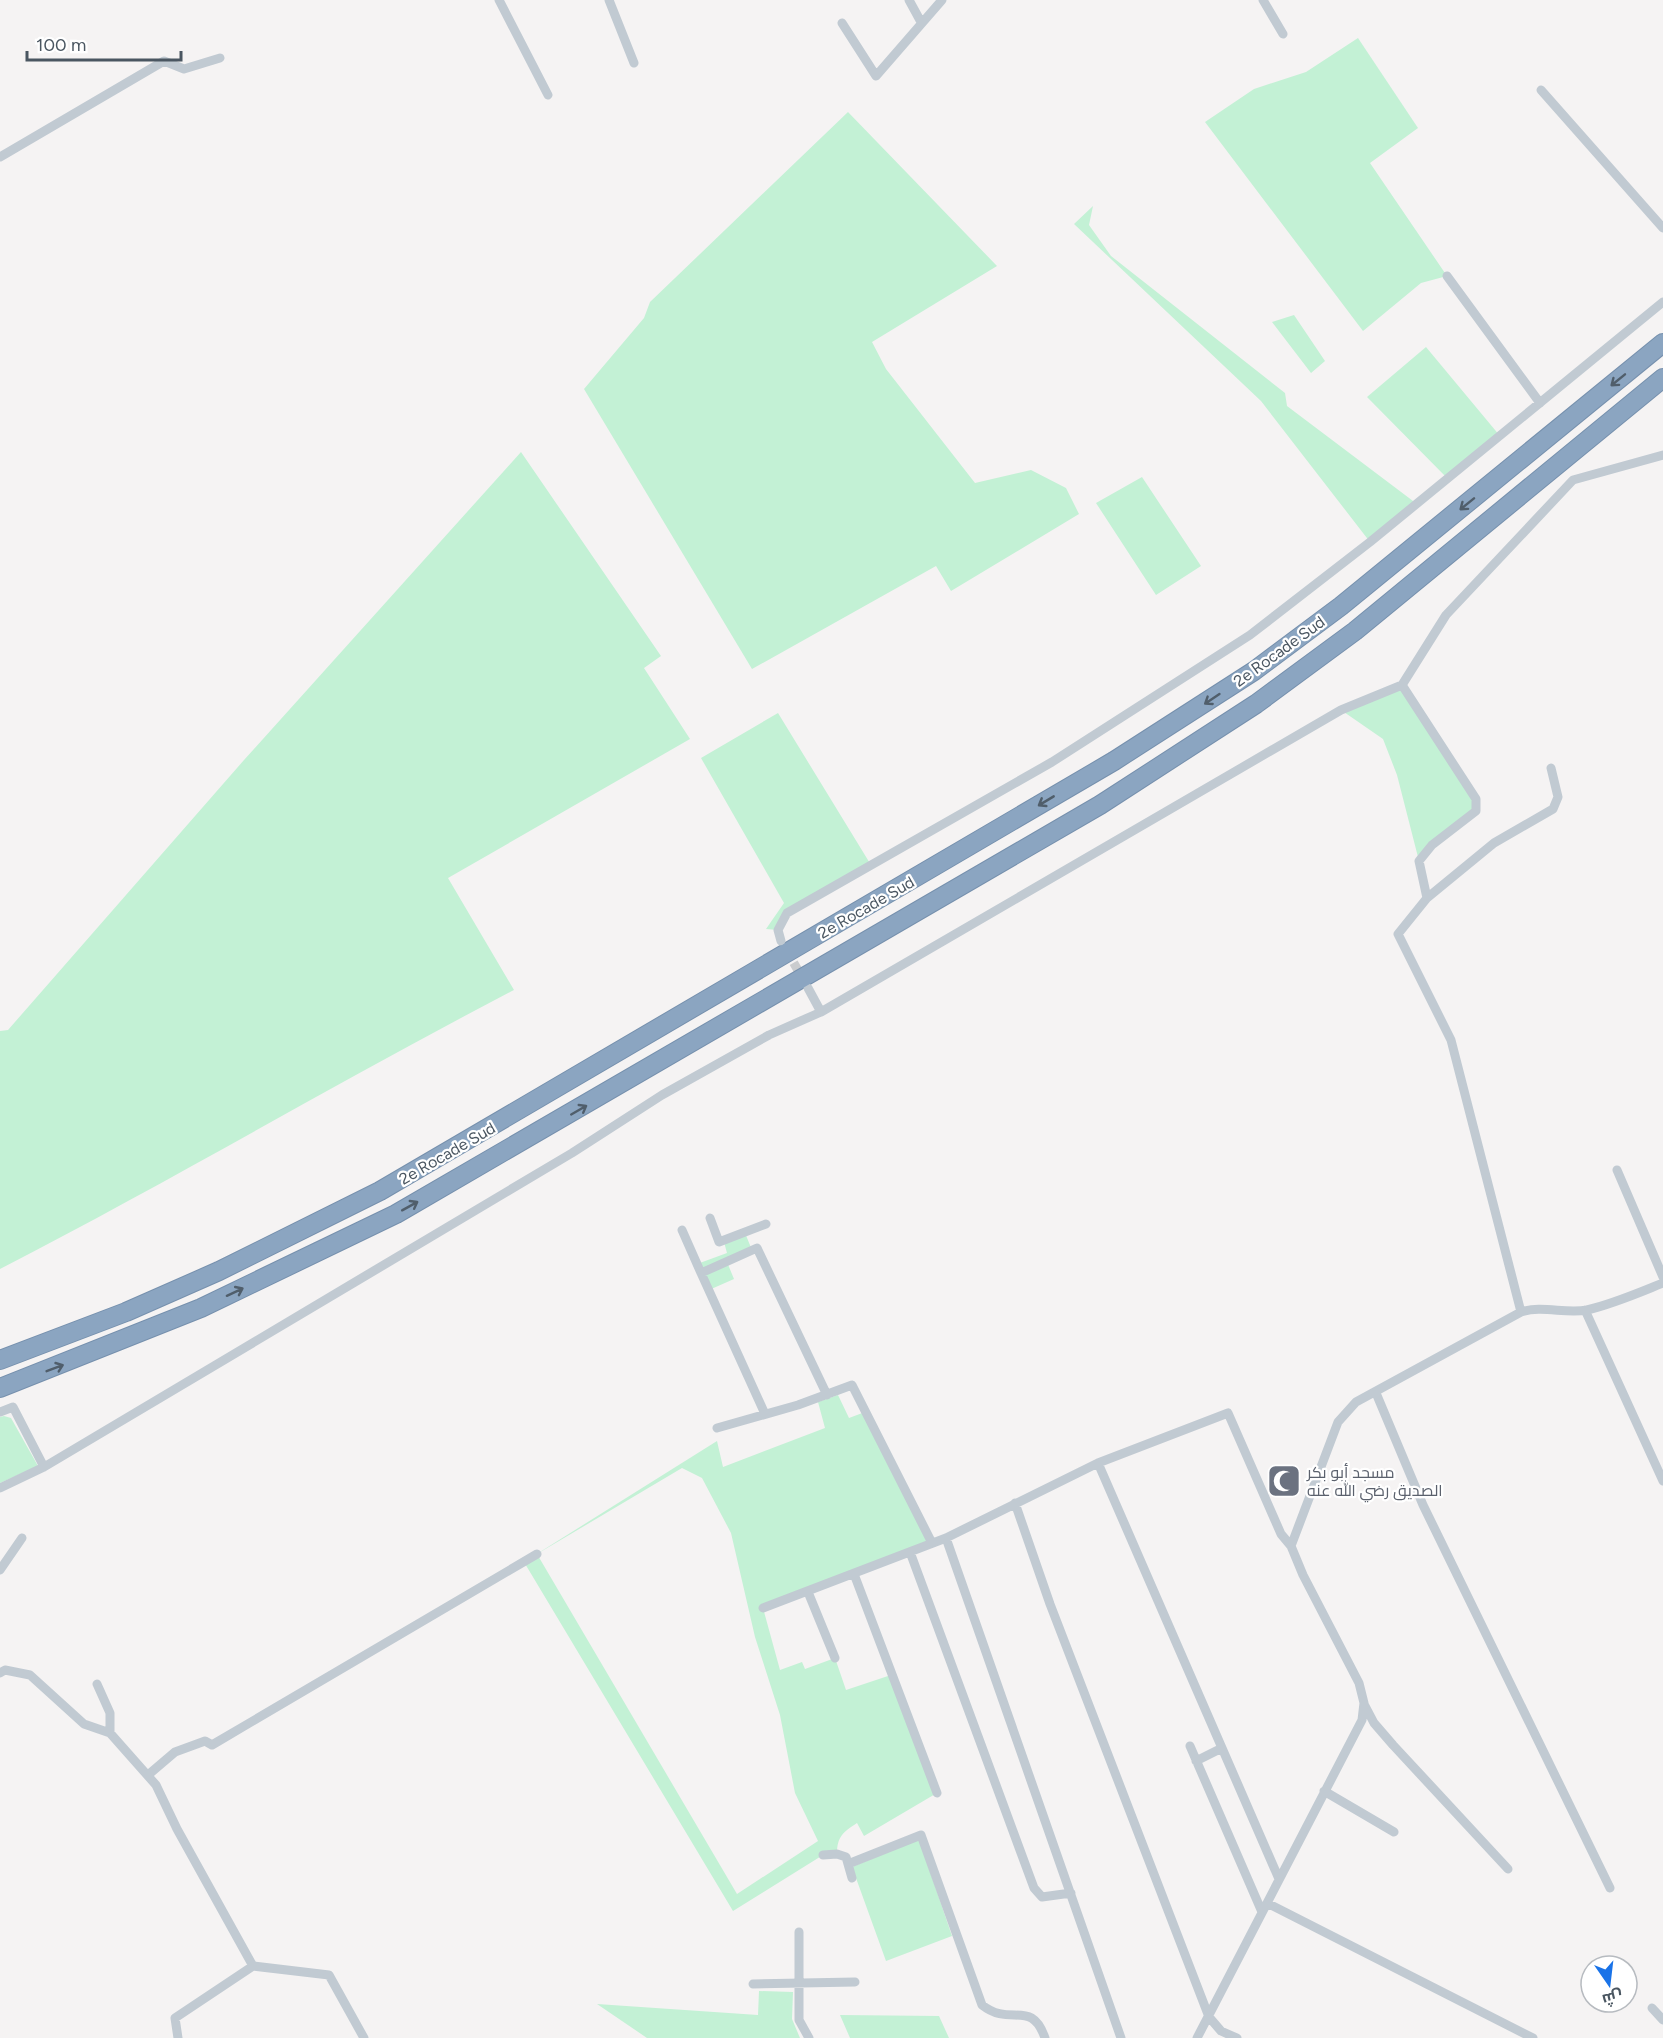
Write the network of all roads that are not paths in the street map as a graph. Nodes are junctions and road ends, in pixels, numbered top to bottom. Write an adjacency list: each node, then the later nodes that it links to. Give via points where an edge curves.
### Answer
1 (499, 0): 12 (street)
2 (609, 0): 10 (street)
3 (909, 0): 6 (street)
4 (942, 0): 6 (street)
5 (1263, 0): 8 (street)
6 (921, 22): 7 (street, via 876,76)
7 (842, 23)
8 (1283, 34)
9 (219, 58): 13 (street, via 184,69 164,61)
10 (634, 63)
11 (1540, 90): 14 (street)
12 (548, 95)
13 (0, 157)
14 (1663, 228)
15 (1447, 276): 19 (street)
16 (1663, 302): 19 (street)
17 (1663, 343): 38 (highway, 2e Rocade Sud, one-way to 38, via 1341,606 1254,671 1114,761 380,1191 219,1272)
18 (1663, 378): 39 (highway, 2e Rocade Sud, one-way to 18, via 201,1308 396,1214 1100,805 1248,710 1336,645)
19 (1540, 403): 24 (street, via 1250,635 1052,762 787,913 778,930)
20 (1663, 455): 21 (street, via 1573,480 1446,615)
21 (1402, 685): 23 (street, via 1476,799 1476,811 1432,845 1419,861); 26 (street, via 1341,710)
22 (1551, 768): 23 (street, via 1558,796 1553,809 1494,843)
23 (1426, 898): 37 (street, via 1398,934 1451,1040)
24 (781, 941)
25 (808, 988): 26 (street)
26 (821, 1012): 46 (street, via 769,1035 662,1095 562,1159)
27 (1617, 1170): 34 (street)
28 (710, 1218): 31 (street, via 719,1242)
29 (766, 1224): 31 (street)
30 (682, 1230): 33 (street)
31 (745, 1233): 32 (street)
32 (752, 1250): 33 (street); 41 (street, via 757,1248)
33 (701, 1273): 43 (street)
34 (1663, 1277)
35 (1663, 1283): 36 (street)
36 (1585, 1310): 37 (street); 47 (street)
37 (1521, 1312): 40 (street)
38 (0, 1360)
39 (0, 1388)
40 (1376, 1393): 53 (street, via 1356,1402 1338,1422); 78 (street, via 1423,1505)
41 (827, 1395): 43 (street); 52 (street, via 852,1385)
42 (0, 1412): 46 (street, via 13,1407)
43 (765, 1414): 44 (street)
44 (717, 1428)
45 (1098, 1463): 49 (street); 53 (street, via 1228,1413 1281,1534); 67 (street)
46 (44, 1467): 48 (street)
47 (1663, 1481)
48 (0, 1488)
49 (1015, 1503): 51 (street); 87 (street)
50 (22, 1538): 56 (street)
51 (946, 1538): 52 (street); 79 (street)
52 (932, 1544): 54 (street)
53 (1291, 1546): 64 (street, via 1359,1683)
54 (910, 1552): 57 (street); 79 (street, via 1034,1888 1042,1898)
55 (537, 1554): 69 (street, via 212,1745 205,1741 175,1752)
56 (0, 1570)
57 (854, 1574): 58 (street); 71 (street)
58 (808, 1592): 59 (street); 60 (street)
59 (763, 1608)
60 (835, 1658)
61 (0, 1660): 62 (street)
62 (3, 1671): 65 (street, via 30,1675 84,1724)
63 (97, 1684): 65 (street, via 110,1713)
64 (1364, 1703): 70 (street, via 1362,1720); 75 (street, via 1374,1723 1393,1745)
65 (110, 1734): 69 (street)
66 (1190, 1746): 68 (street)
67 (1222, 1748): 68 (street); 77 (street)
68 (1196, 1761): 80 (street)
69 (148, 1775): 82 (street)
70 (1324, 1791): 72 (street); 77 (street)
71 (937, 1793)
72 (1394, 1833)
73 (823, 1855): 74 (street, via 846,1857)
74 (848, 1864): 76 (street); 92 (street, via 921,1835 982,2005 994,2014 1033,2017)
75 (1508, 1869)
76 (852, 1878)
77 (1279, 1879): 80 (street)
78 (1610, 1888)
79 (1071, 1893): 93 (street)
80 (1264, 1908): 87 (street); 96 (street)
81 (799, 1932): 84 (street)
82 (253, 1966): 89 (street, via 175,2018); 90 (street, via 329,1975)
83 (855, 1982): 84 (street)
84 (799, 1983): 85 (street); 91 (street, via 799,2020)
85 (753, 1984)
86 (1652, 2008): 88 (street)
87 (1209, 2017): 94 (street); 95 (street, via 1221,2031)
88 (1663, 2020)
89 (178, 2038)
90 (364, 2038)
91 (809, 2038)
92 (1045, 2038)
93 (1121, 2038)
94 (1197, 2038)
95 (1237, 2038)
96 (1533, 2038)

